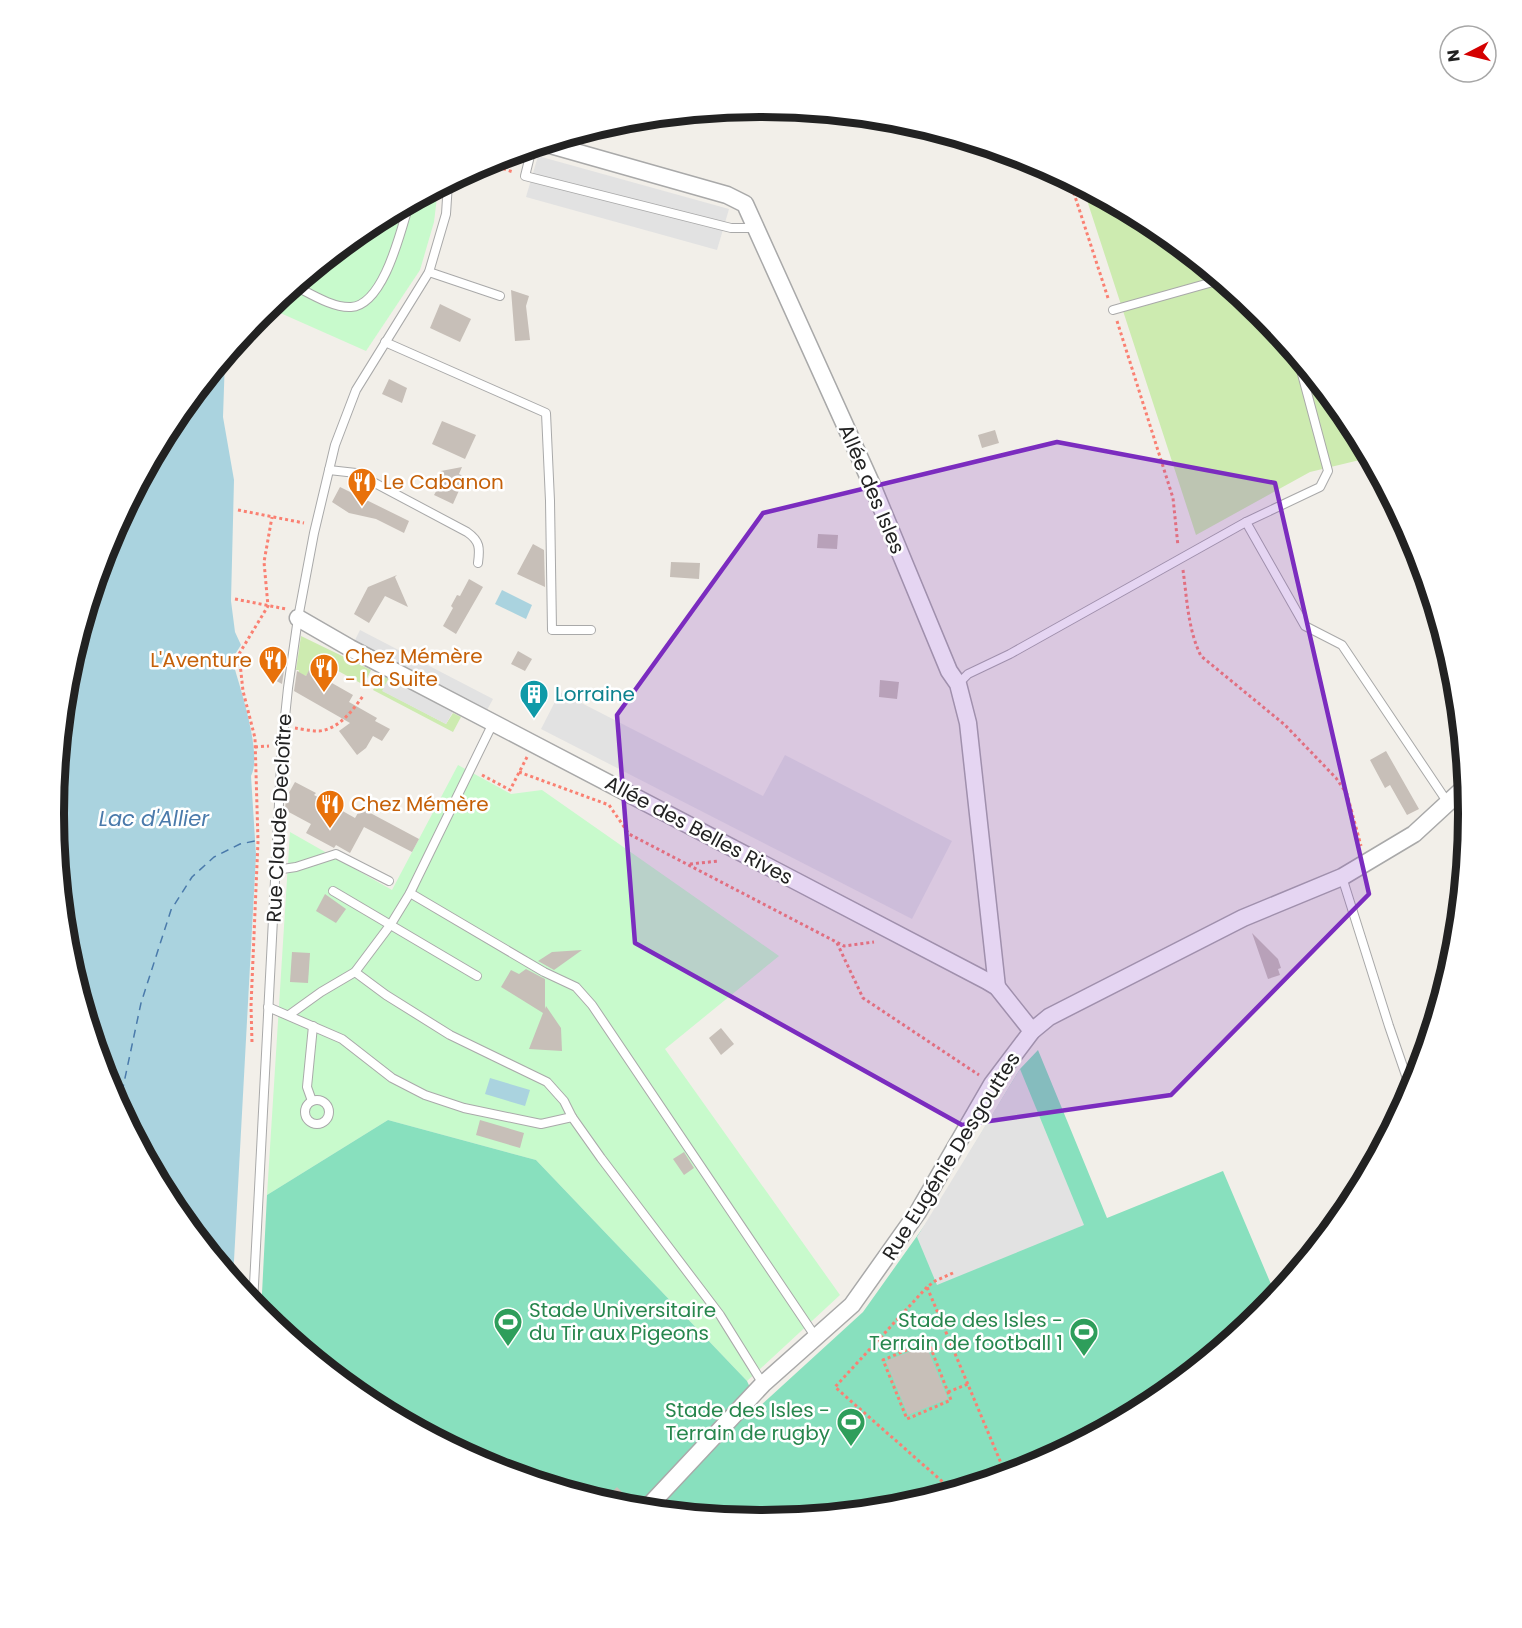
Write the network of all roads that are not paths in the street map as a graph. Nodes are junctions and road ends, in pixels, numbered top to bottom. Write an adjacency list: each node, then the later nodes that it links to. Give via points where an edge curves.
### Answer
1 (559, 147): 5 (street, Allée des Isles, via 727,195 744,204)
2 (530, 157): 5 (lane, via 525,176 731,228)
3 (447, 192): 6 (lane, Rue Claude Decloître, via 446,214)
4 (406, 215): 8 (lane, via 390,266 370,299 353,308)
5 (756, 226): 18 (street, Allée des Isles)
6 (429, 272): 9 (lane); 11 (lane, Rue Claude Decloître)
7 (1211, 283): 10 (lane)
8 (303, 289)
9 (500, 296)
10 (1113, 310)
11 (385, 342): 13 (lane, Rue Claude Decloître, via 356,390); 17 (lane, via 546,413 552,630)
12 (1303, 376): 14 (lane, via 1328,471 1320,487)
13 (329, 470): 15 (lane, via 356,473 467,532 478,542); 16 (lane, Rue Claude Decloître)
14 (1246, 522): 18 (lane, via 968,674); 21 (lane, via 1305,626 1342,645)
15 (478, 563)
16 (298, 618): 19 (street, Allée des Belles Rives); 22 (lane, Rue Claude Decloître, via 284,727)
17 (591, 630)
18 (958, 684): 30 (street, Allée des Isles, via 968,723)
19 (493, 723): 26 (lane); 30 (street, Allée des Belles Rives)
20 (1457, 794): 21 (street, Rue Eugénie Desgouttes)
21 (1448, 803): 23 (street, Rue Eugénie Desgouttes, via 1414,834)
22 (276, 870): 24 (lane, via 336,854); 31 (lane, Rue Claude Decloître)
23 (1342, 877): 34 (street, Rue Eugénie Desgouttes, via 1243,918 1049,1017); 35 (lane)
24 (389, 881)
25 (333, 891): 27 (lane)
26 (410, 893): 27 (lane); 39 (lane, via 576,987 592,1005)
27 (391, 924): 28 (lane); 29 (lane)
28 (355, 972): 32 (lane); 37 (lane, via 450,1035 547,1082)
29 (477, 976)
30 (997, 987): 34 (street, Allée des Belles Rives)
31 (268, 1007): 32 (lane); 38 (lane, Rue Claude Decloître)
32 (289, 1015): 33 (lane)
33 (313, 1026): 36 (lane, via 307,1087); 37 (lane, via 342,1039 392,1078 425,1095 464,1108 541,1124)
34 (1032, 1031): 39 (street, Rue Eugénie Desgouttes, via 992,1084 918,1212 876,1273 852,1305)
35 (1406, 1076)
36 (312, 1101)
37 (572, 1117): 40 (lane, via 720,1315)
38 (254, 1290)
39 (815, 1336): 40 (street, Rue Eugénie Desgouttes)
40 (763, 1384): 41 (street, Rue Eugénie Desgouttes)
41 (653, 1502)

